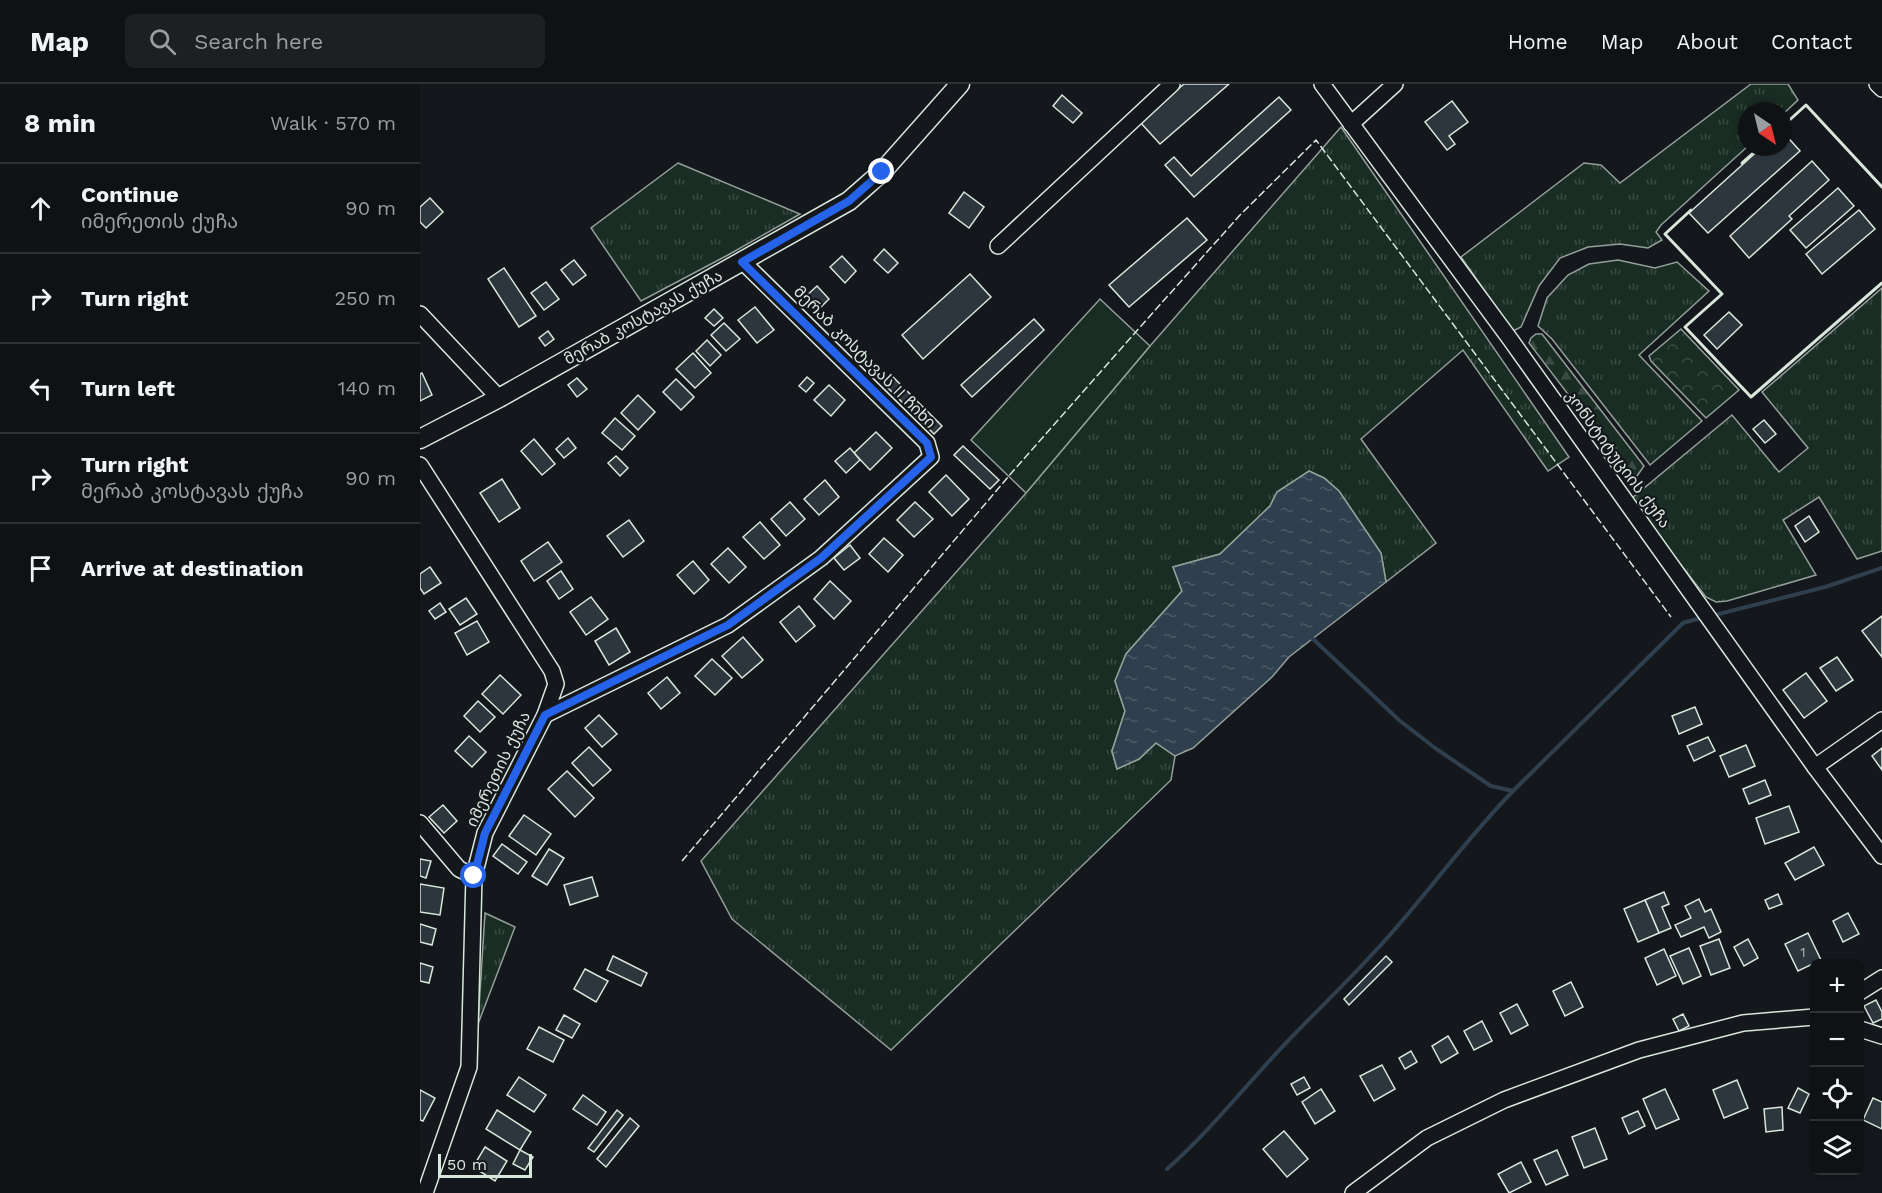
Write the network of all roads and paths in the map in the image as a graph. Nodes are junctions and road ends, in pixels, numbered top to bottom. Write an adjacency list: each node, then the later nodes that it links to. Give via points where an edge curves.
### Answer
1 (960, 84): 9 (main road, მერაბ კოსტავას ქუჩა, via 882,172 849,201)
2 (1172, 84): 8 (street)
3 (1322, 84): 7 (street, კონსტიტუციის ქუჩა)
4 (1395, 84): 7 (street)
5 (1877, 84): 6 (street)
6 (1882, 89)
7 (1351, 124): 16 (street, კონსტიტუციის ქუჩა, via 1510,339)
8 (998, 246)
9 (742, 262): 11 (main road, მერაბ კოსტავას ქუჩა); 14 (street, მერაბ კოსტავას II ჩიხი, via 927,443 931,457 821,558 728,625)
10 (420, 314): 11 (street)
11 (499, 398): 12 (main road, მერაბ კოსტავას ქუჩა)
12 (420, 439)
13 (420, 465): 14 (street, იმერეთის ქუჩა, via 552,671 555,684)
14 (545, 715): 19 (street, იმერეთის ქუჩა, via 485,833)
15 (1882, 720): 16 (street)
16 (1815, 767): 18 (street, კონსტიტუციის ქუჩა)
17 (420, 823): 19 (street, via 459,869)
18 (1882, 856)
19 (474, 876): 25 (street, იმერეთის ქუჩა, via 469,1067)
20 (1882, 978): 21 (street)
21 (1864, 989)
22 (1810, 1017): 27 (street, via 1743,1023 1639,1050 1504,1100 1427,1138)
23 (1864, 1030): 24 (street)
24 (1882, 1036)
25 (426, 1172): 26 (street, იმერეთის ქუჩა)
26 (425, 1193)
27 (1353, 1193)

